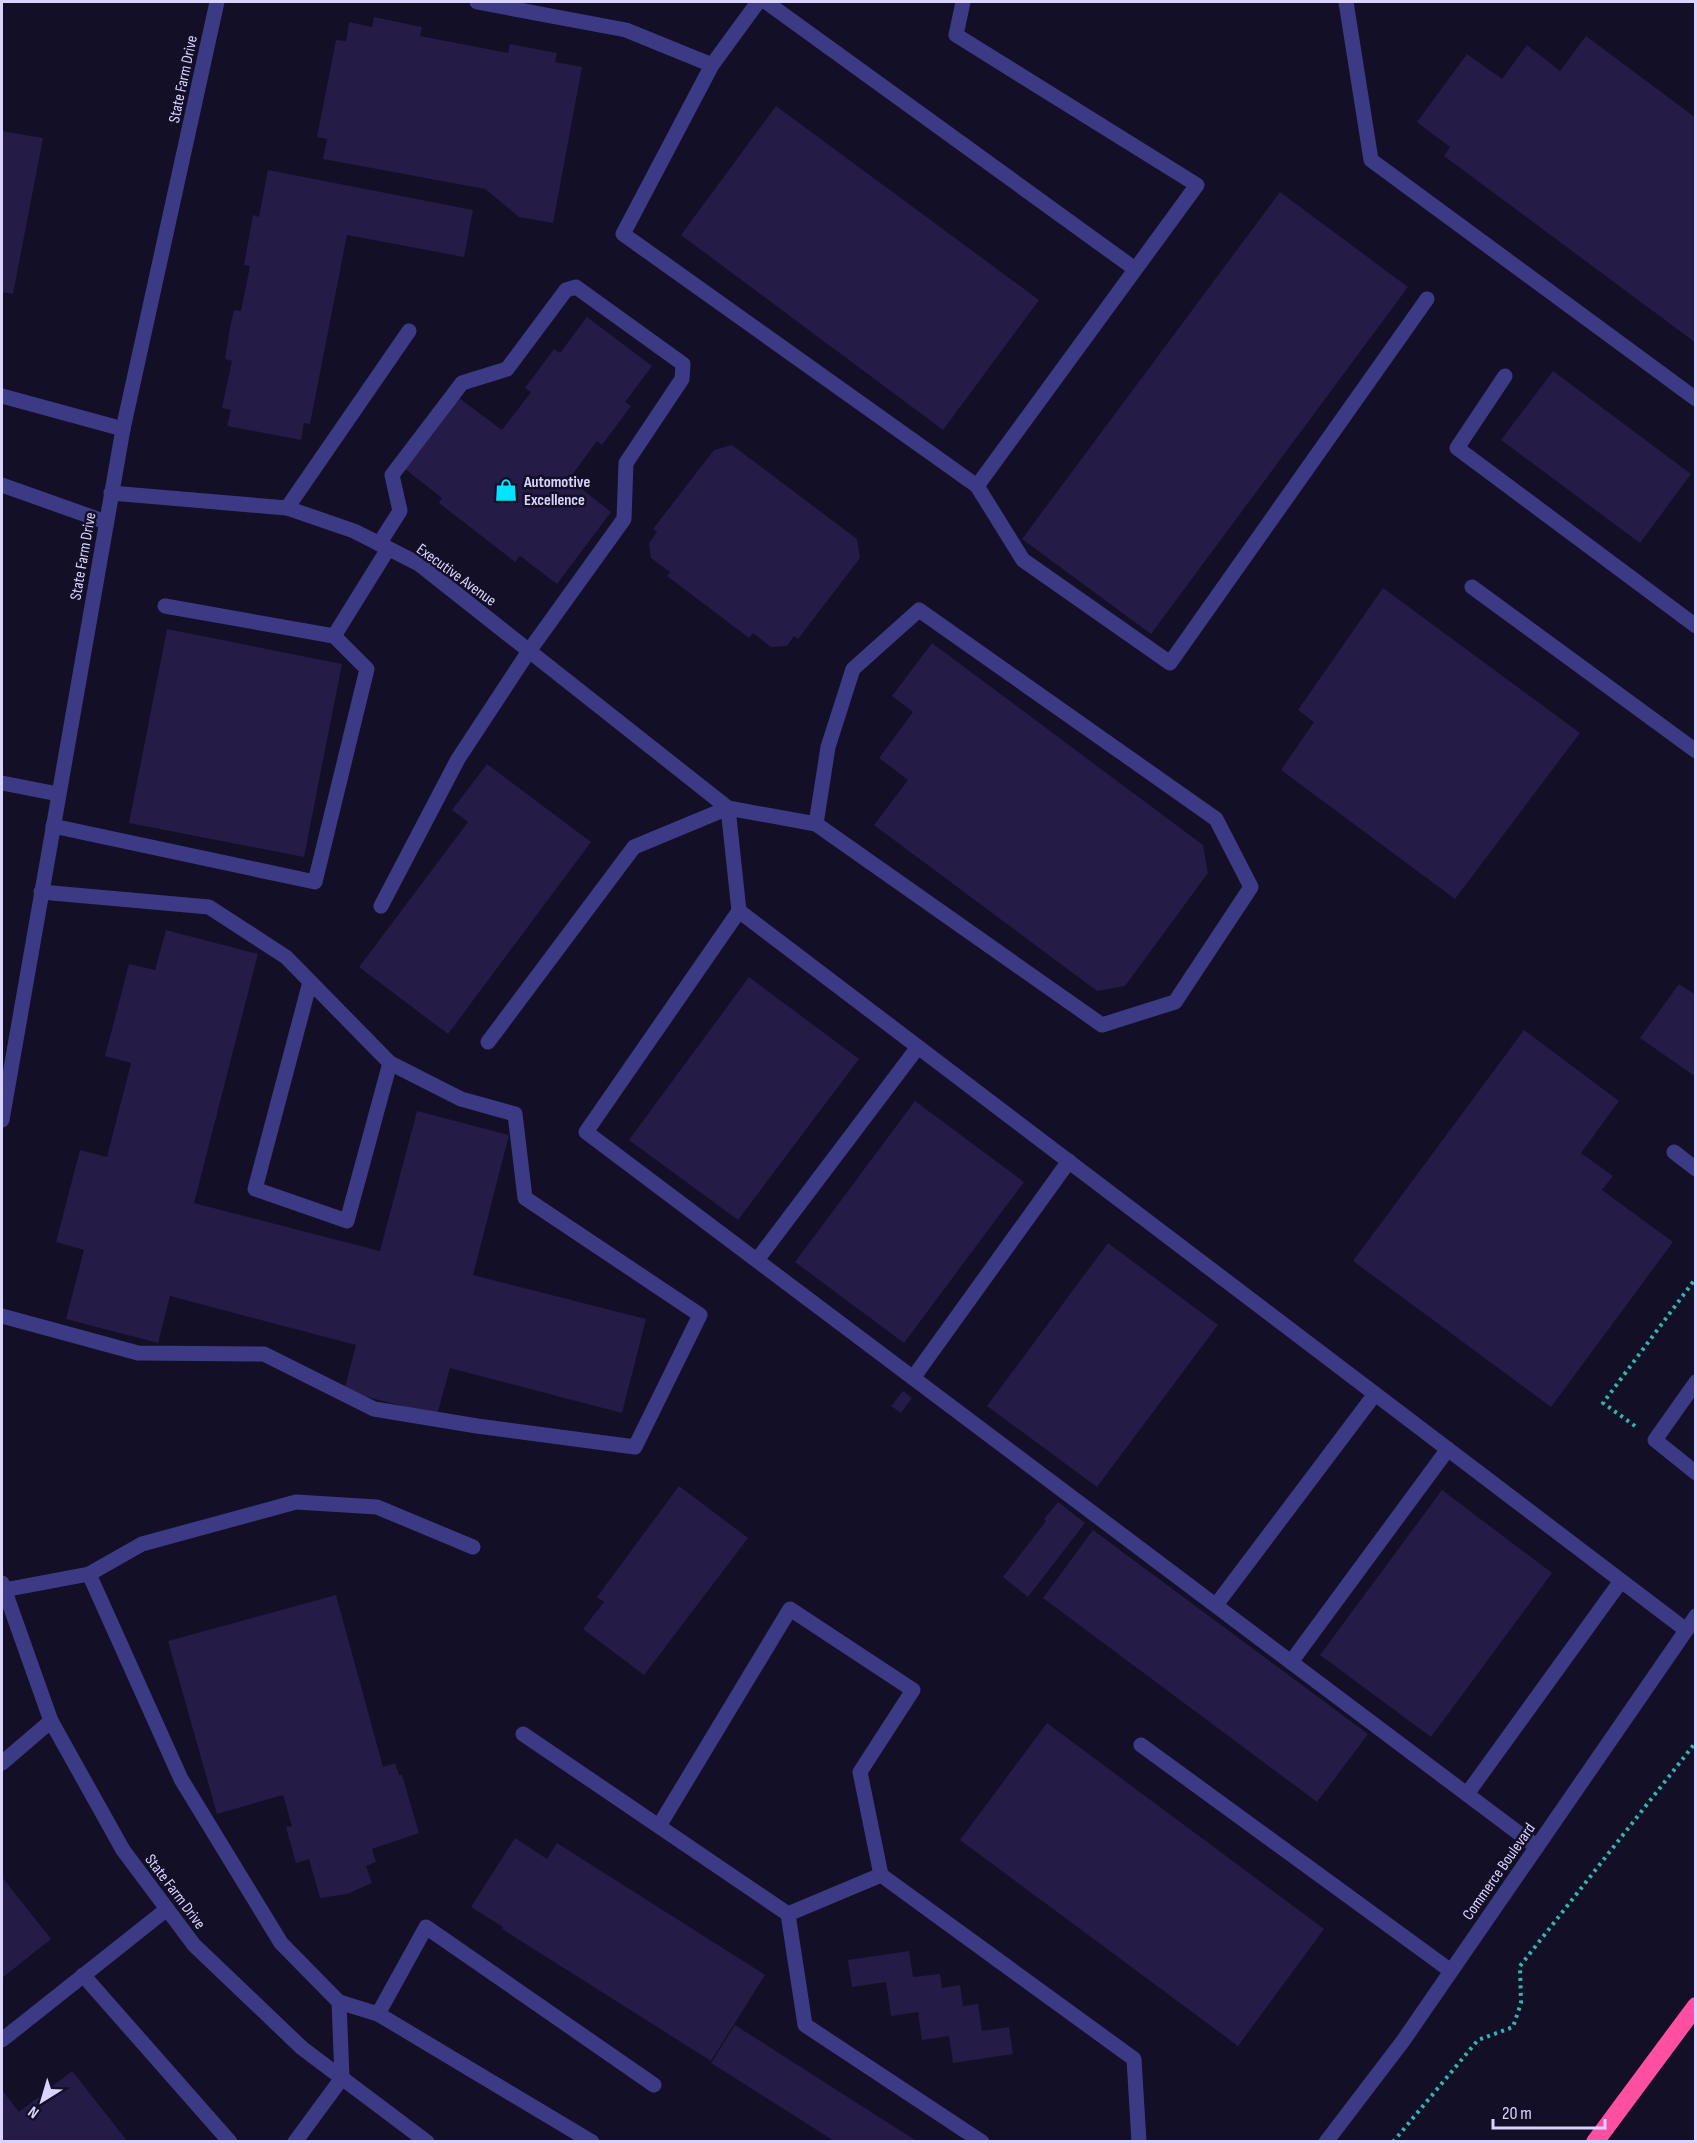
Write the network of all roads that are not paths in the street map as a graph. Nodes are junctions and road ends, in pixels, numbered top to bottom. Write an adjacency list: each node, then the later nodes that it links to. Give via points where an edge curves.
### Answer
1 (217, 2): 14 (street, State Farm Drive)
2 (477, 2): 7 (street, via 626,30)
3 (758, 2): 7 (street)
4 (766, 2): 8 (street)
5 (963, 2): 8 (street, via 956,35 1197,185)
6 (1346, 2): 13 (street, via 1371,160)
7 (712, 65): 16 (street, via 623,234)
8 (1135, 269): 16 (street)
9 (1427, 299): 16 (street, via 1170,663 1023,560)
10 (409, 331): 18 (street)
11 (1505, 376): 23 (street, via 1457,448)
12 (2, 396): 14 (street)
13 (1695, 399)
14 (123, 429): 17 (street, State Farm Drive)
15 (2, 485): 19 (street)
16 (977, 486)
17 (111, 493): 18 (street, Executive Avenue); 19 (street, State Farm Drive)
18 (287, 508): 20 (street, Executive Avenue, via 354,531)
19 (106, 522): 28 (street, State Farm Drive)
20 (383, 547): 24 (street); 25 (street, Executive Avenue, via 419,564); 25 (street, via 400,511 392,475 462,383 507,369 566,290 576,287 683,364 682,379 626,463 624,519)
21 (1472, 587): 26 (street)
22 (165, 606): 24 (street)
23 (1695, 626)
24 (334, 636): 31 (street, via 367,669 315,882)
25 (529, 651): 29 (street, Executive Avenue); 33 (street, via 458,759)
26 (1695, 751)
27 (2, 783): 28 (street)
28 (58, 794): 31 (street, State Farm Drive)
29 (728, 808): 30 (street); 34 (street); 36 (street, via 634,847)
30 (816, 824): 30 (street, via 1102,1025 1175,1002 1251,887 1216,819 919,610 853,669 828,747)
31 (53, 826): 32 (street, State Farm Drive)
32 (41, 892): 35 (street, via 209,907 286,957); 39 (street, State Farm Drive)
33 (381, 906)
34 (739, 911): 37 (street); 43 (street, via 586,1132)
35 (310, 982): 38 (street); 38 (street, via 255,1189 347,1221)
36 (488, 1042)
37 (918, 1047): 41 (street); 43 (street)
38 (390, 1064): 44 (street, via 460,1099 516,1114 525,1198 700,1315 635,1447 374,1409 264,1354 138,1353)
39 (2, 1120)
40 (1674, 1152): 42 (street)
41 (1069, 1161): 45 (street); 47 (street)
42 (1695, 1169)
43 (757, 1260): 45 (street)
44 (2, 1316)
45 (913, 1378): 54 (street)
46 (1695, 1382): 49 (street, via 1655,1440)
47 (1375, 1394): 48 (street); 54 (street)
48 (1448, 1449): 52 (street); 57 (street)
49 (1695, 1473)
50 (473, 1547): 51 (street, via 378,1507 296,1502 142,1544)
51 (89, 1574): 53 (street); 70 (street, via 181,1779 281,1943)
52 (1621, 1581): 56 (street); 62 (street)
53 (3, 1587): 58 (street, State Farm Drive)
54 (1216, 1605): 57 (street)
55 (1695, 1616): 56 (street, Commerce Boulevard)
56 (1686, 1630): 64 (street, Commerce Boulevard)
57 (1291, 1662): 62 (street)
58 (51, 1722): 61 (street); 66 (street, State Farm Drive, via 123,1850)
59 (523, 1734): 63 (street)
60 (1141, 1744): 68 (street)
61 (2, 1763)
62 (1467, 1794): 64 (street)
63 (659, 1826): 65 (street, via 790,1609 913,1690 860,1772); 67 (street)
64 (1537, 1846): 68 (street, Commerce Boulevard)
65 (881, 1875): 67 (street); 81 (street, via 1134,2059)
66 (167, 1909): 69 (street); 74 (street, State Farm Drive, via 194,1946 302,2048)
67 (788, 1914): 80 (street, via 805,2025)
68 (1451, 1971): 82 (street, Commerce Boulevard)
69 (83, 1975): 73 (street); 76 (street)
70 (339, 2002): 72 (street); 74 (street)
71 (1695, 2006): 83 (highway)
72 (378, 2014): 75 (street, via 426,1927); 79 (street)
73 (2, 2040)
74 (342, 2078): 77 (street); 78 (street, State Farm Drive)
75 (654, 2085)
76 (231, 2142)
77 (295, 2142)
78 (427, 2142)
79 (592, 2142)
80 (982, 2142)
81 (1139, 2142)
82 (1326, 2142)
83 (1595, 2142)

